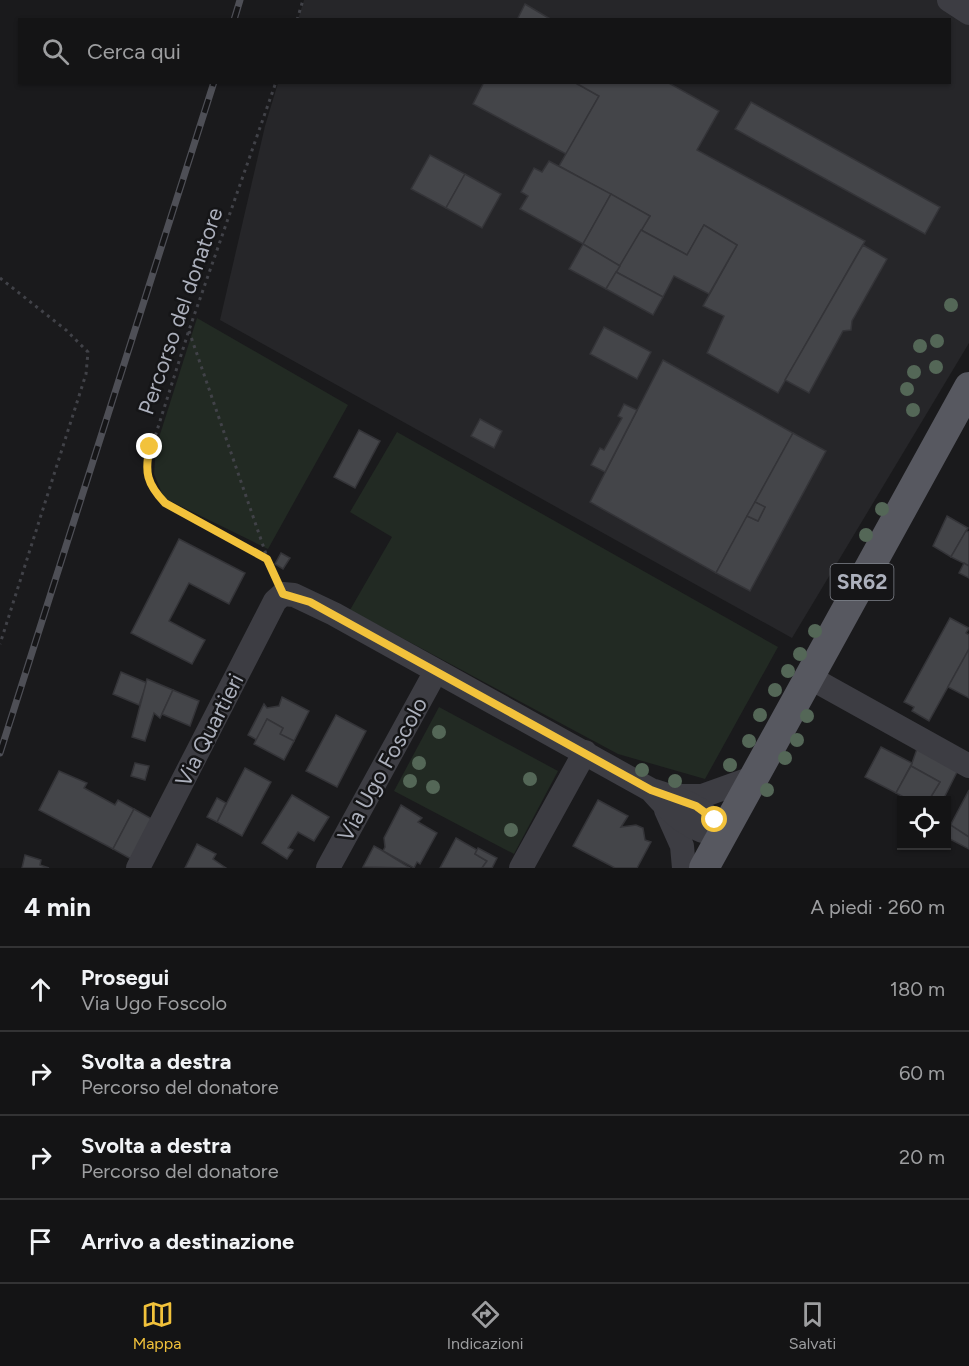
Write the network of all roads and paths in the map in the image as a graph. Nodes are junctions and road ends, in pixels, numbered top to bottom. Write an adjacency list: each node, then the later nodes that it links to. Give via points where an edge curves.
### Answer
1 (303, 0): 4 (path)
2 (949, 0): 3 (street)
3 (969, 13)
4 (298, 18)
5 (275, 84): 7 (path, Percorso del donatore)
6 (0, 278): 11 (path, via 88,352 86,374)
7 (189, 330): 9 (path); 9 (path, Percorso del donatore, via 150,447 147,480 165,503)
8 (969, 387): 13 (main road, SR62)
9 (267, 559): 10 (path)
10 (283, 594): 12 (street, Via Ugo Foscolo, via 310,602); 19 (street, Via Quartieri, via 275,601)
11 (0, 644)
12 (436, 671): 14 (street, Via Ugo Foscolo); 20 (street, Via Ugo Foscolo)
13 (810, 677): 15 (street); 16 (main road, SR62)
14 (585, 752): 17 (street, Via Ugo Foscolo); 21 (street)
15 (969, 766)
16 (755, 777): 17 (street, Via Ugo Foscolo, via 702,796); 18 (main road, SR62)
17 (661, 796): 18 (street, Via Ugo Foscolo, via 683,824 706,834); 22 (street, via 678,836)
18 (722, 835): 23 (main road, SR62)
19 (138, 868)
20 (328, 868)
21 (521, 868)
22 (684, 868)
23 (704, 868)

